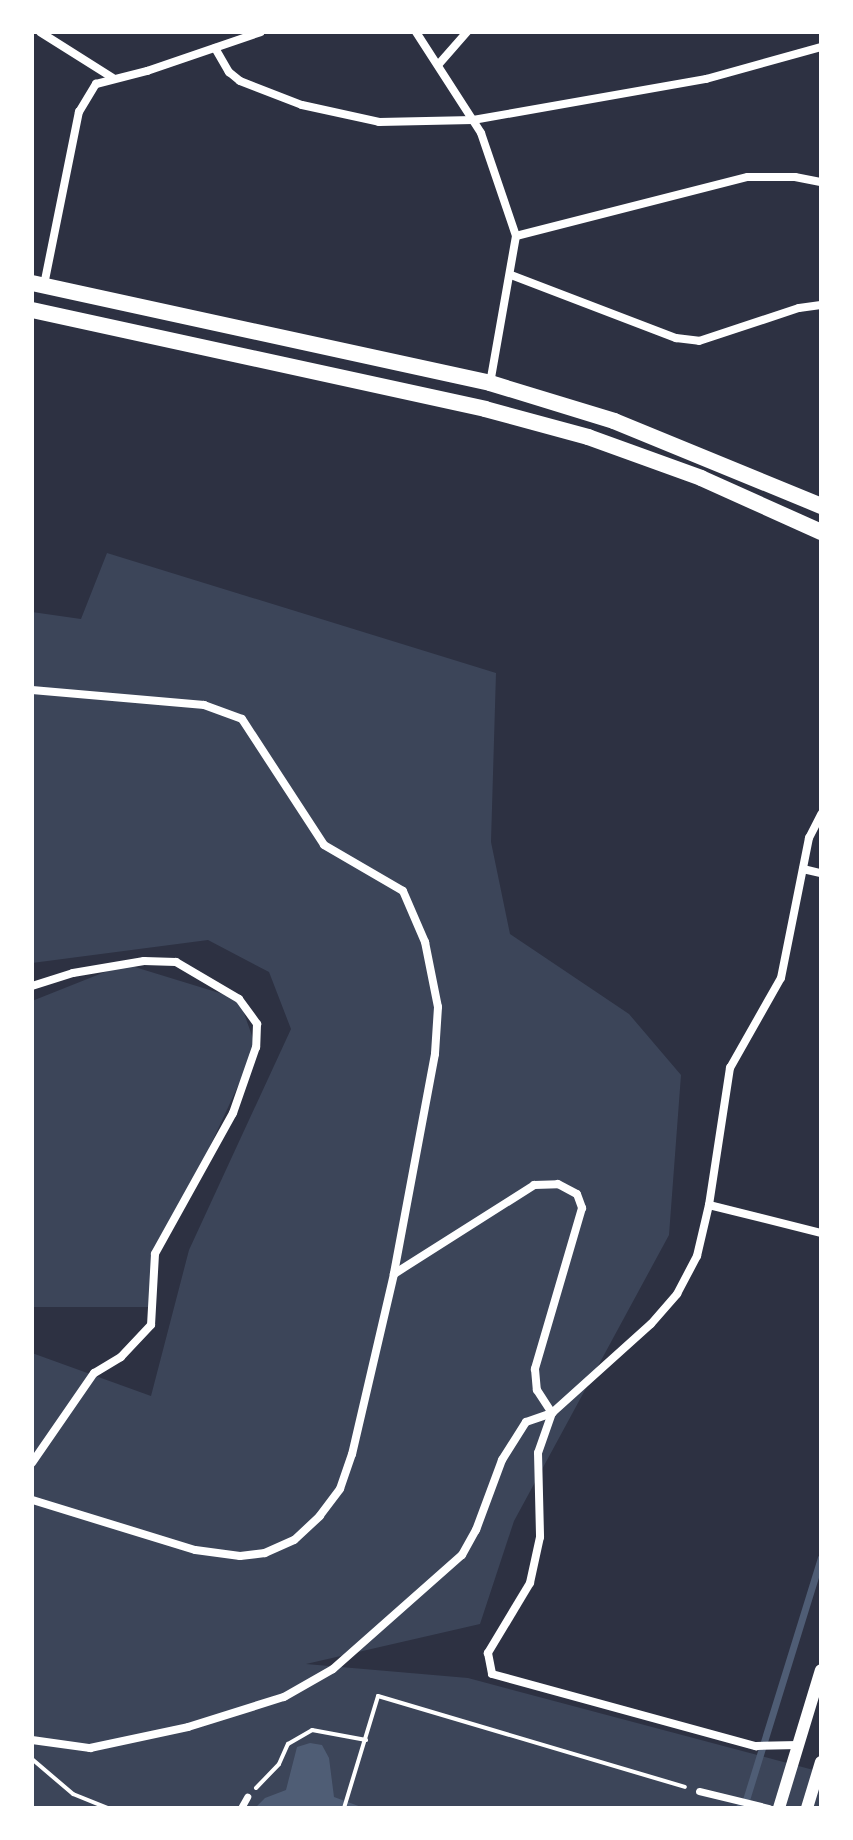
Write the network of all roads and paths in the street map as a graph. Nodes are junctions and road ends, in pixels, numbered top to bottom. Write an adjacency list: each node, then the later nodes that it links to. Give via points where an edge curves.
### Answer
1 (40, 32): 8 (street)
2 (261, 32): 6 (street)
3 (416, 32): 7 (street)
4 (467, 32): 7 (street)
5 (821, 47): 9 (street, via 706,79)
6 (215, 48): 8 (street); 9 (street, via 240,81 302,105 379,122)
7 (438, 65): 9 (street)
8 (113, 78): 13 (street, via 96,84 79,112)
9 (473, 120): 11 (street)
10 (821, 182): 11 (street, via 748,177)
11 (516, 236): 12 (street)
12 (511, 275): 14 (street, via 676,338 699,341); 16 (street)
13 (38, 285): 16 (highway)
14 (821, 305)
15 (32, 310): 18 (highway, via 485,409 588,437 701,478)
16 (490, 383): 17 (highway, via 614,421)
17 (821, 506)
18 (821, 532)
19 (32, 690): 26 (street, via 204,705 242,719 324,845 403,891 425,942 438,1007 435,1054)
20 (821, 814): 21 (street)
21 (803, 869): 22 (street); 24 (street, via 781,978 730,1068)
22 (821, 873)
23 (32, 986): 28 (street, via 144,961 176,962 239,999 257,1024 256,1047 233,1113 155,1254 151,1325 121,1357 94,1373)
24 (709, 1205): 25 (street); 27 (street, via 697,1256 677,1294)
25 (821, 1233)
26 (394, 1274): 27 (street, via 534,1185 558,1184 577,1194 582,1208 535,1369 537,1390); 29 (street, via 340,1489 294,1540 265,1553 240,1556 195,1550)
27 (552, 1413): 32 (street, via 526,1422 502,1460 462,1555 333,1669 284,1697 146,1737 90,1748); 34 (street, via 538,1453 540,1537 530,1583 488,1653 492,1674 756,1746)
28 (32, 1463)
29 (32, 1500)
30 (821, 1670): 31 (street)
31 (819, 1685): 34 (street)
32 (32, 1740)
33 (366, 1740): 37 (path, via 378,1696); 38 (path, via 312,1730 288,1744 279,1764); 41 (path)
34 (798, 1745): 43 (street)
35 (32, 1759): 39 (path, via 73,1794)
36 (821, 1762): 44 (street)
37 (699, 1791): 42 (street)
38 (247, 1797): 40 (street)
39 (107, 1808)
40 (241, 1808)
41 (344, 1808)
42 (769, 1808)
43 (779, 1808)
44 (807, 1808)

